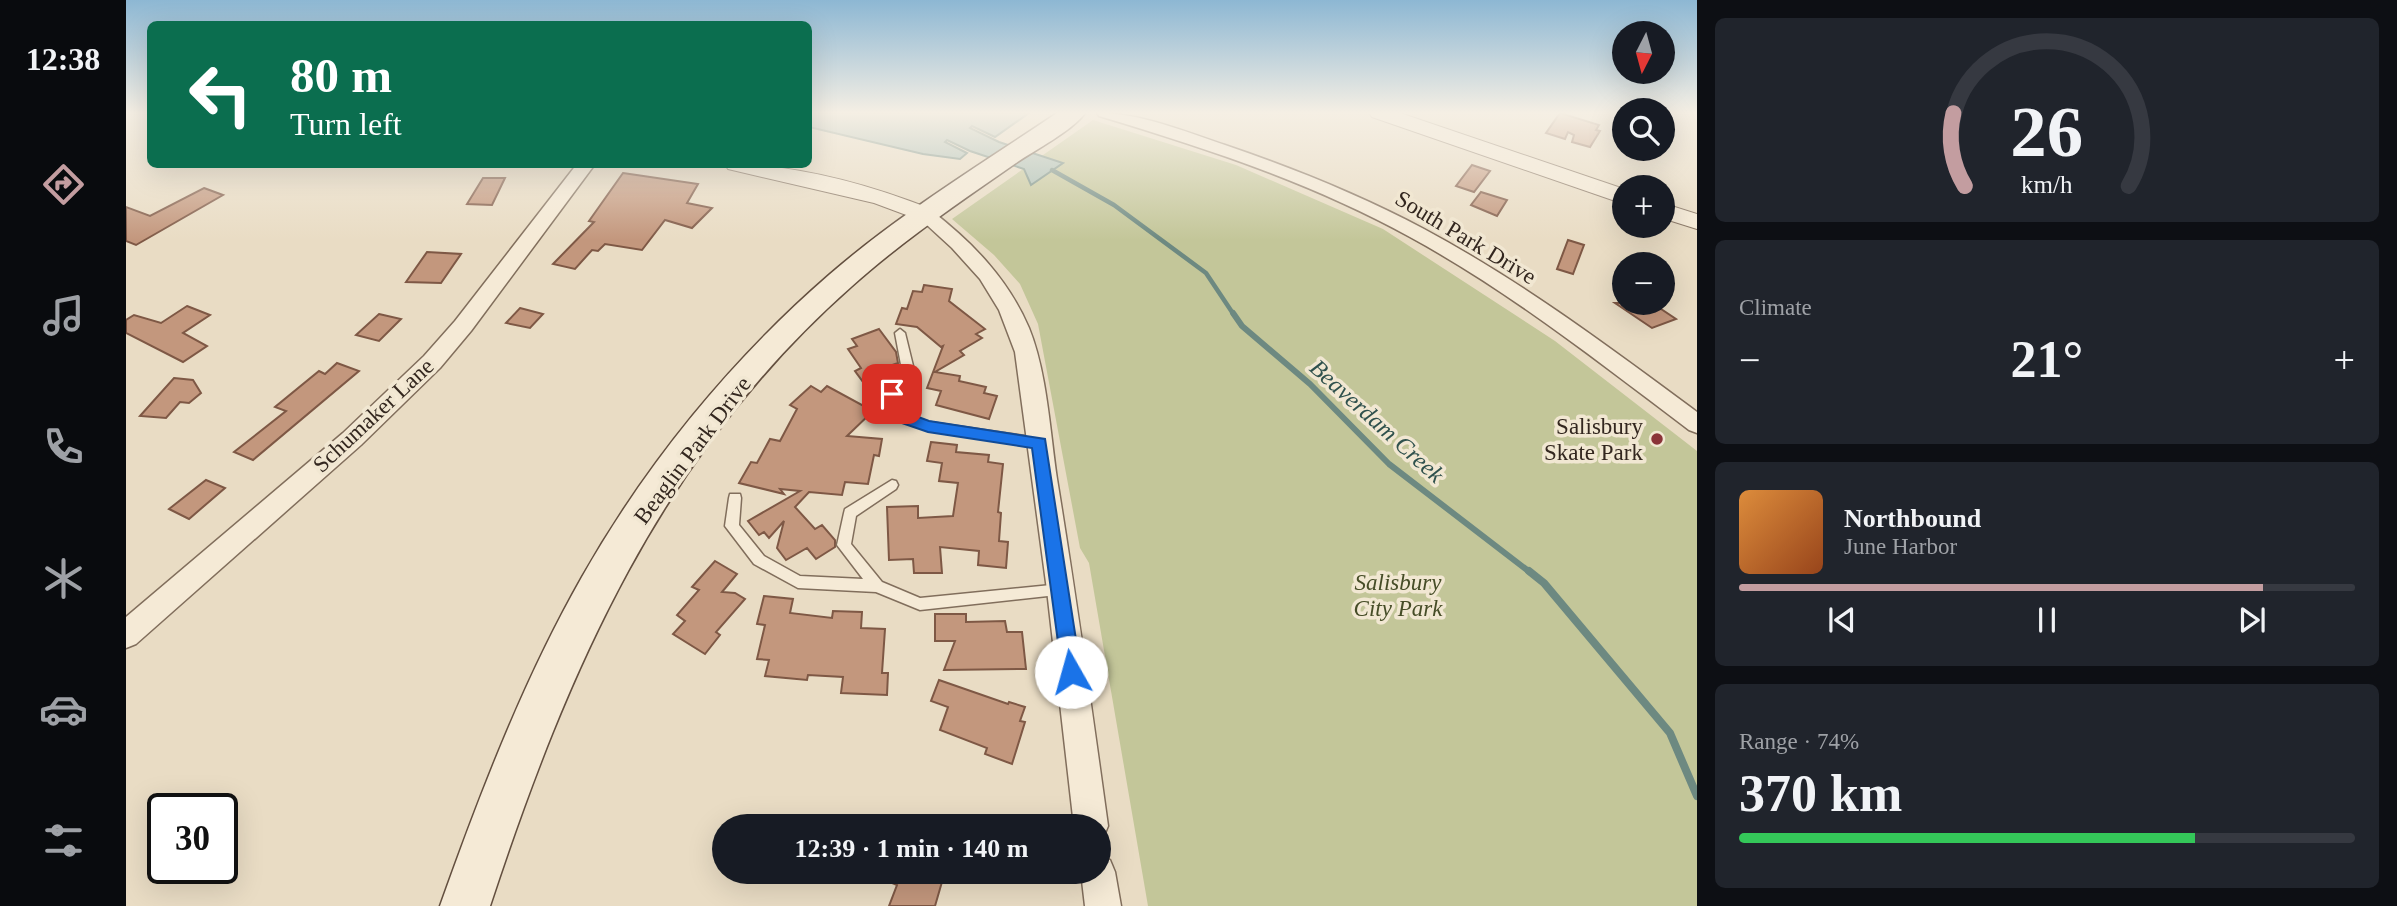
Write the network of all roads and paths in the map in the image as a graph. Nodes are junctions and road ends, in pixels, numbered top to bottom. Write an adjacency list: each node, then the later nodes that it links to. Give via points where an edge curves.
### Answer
1 (1012, 155): 7 (main road, Beaglin Park Drive)
2 (1239, 155): 11 (street, South Park Drive, via 1376,212 1507,288)
3 (1502, 155): 6 (street)
4 (584, 168): 17 (street, Schumaker Lane, via 432,362 352,439)
5 (753, 168): 7 (street, via 861,193)
6 (1612, 193)
7 (925, 215): 12 (street, via 982,265 1013,314 1026,352); 20 (main road, Beaglin Park Drive, via 841,281 781,337 681,457 605,574 572,635 531,727)
8 (1675, 215): 9 (street)
9 (1697, 222)
10 (900, 333): 12 (lane, via 908,370 892,394 898,416 928,426)
11 (1697, 424)
12 (1039, 443): 16 (street)
13 (892, 485): 15 (lane, via 850,513 844,545)
14 (735, 498): 15 (lane, via 732,526 760,560 798,582)
15 (877, 586): 16 (lane, via 920,604)
16 (1061, 590): 18 (street)
17 (126, 635)
18 (1089, 814)
19 (1099, 884): 21 (street)
20 (465, 906)
21 (1102, 906)

